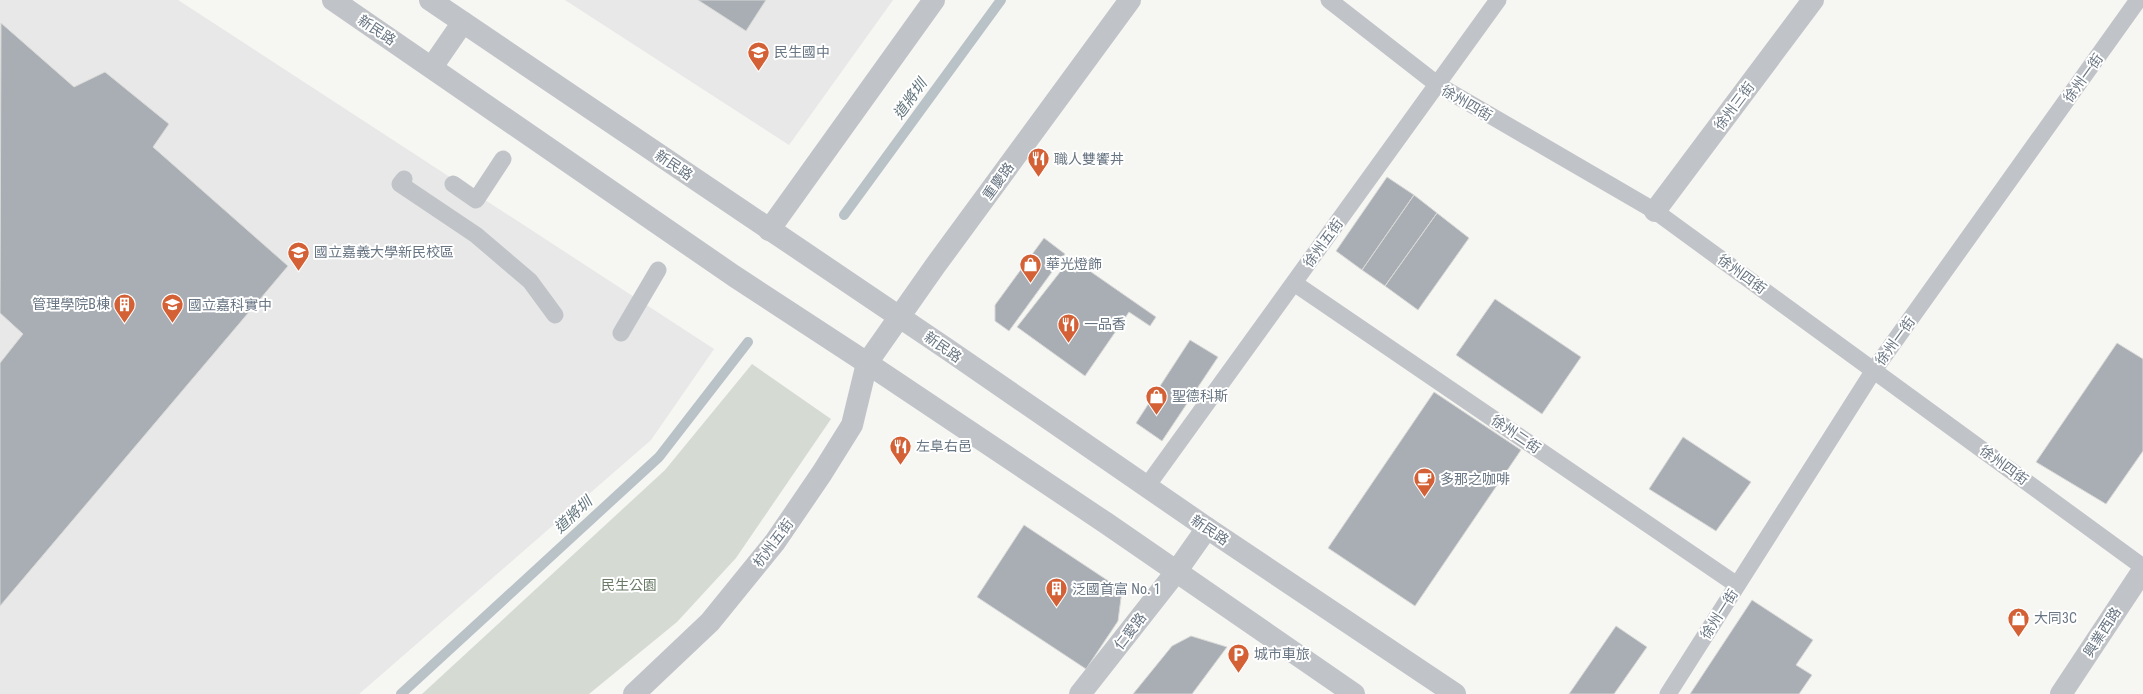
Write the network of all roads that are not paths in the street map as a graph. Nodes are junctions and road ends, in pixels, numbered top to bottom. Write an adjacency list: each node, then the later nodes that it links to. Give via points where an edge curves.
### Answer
1 (333, 0): 10 (street, 新民路)
2 (430, 0): 9 (street, 新民路)
3 (934, 0): 16 (street)
4 (1130, 0): 20 (street, 重慶路)
5 (1329, 0): 11 (lane, 徐州四街)
6 (1498, 0): 11 (lane, 徐州五街)
7 (1813, 0): 15 (street, 徐州三街)
8 (2138, 0): 23 (lane, 徐州一街)
9 (463, 22): 10 (street); 16 (street, 新民路)
10 (432, 67): 22 (street, 新民路, via 734,276)
11 (1438, 85): 15 (lane, 徐州四街); 18 (lane, 徐州五街)
12 (503, 159): 14 (lane, via 476,200)
13 (404, 179): 19 (lane, via 400,184 476,235 530,281)
14 (452, 184)
15 (1655, 211): 23 (lane, 徐州四街)
16 (769, 230): 20 (street, 新民路)
17 (658, 270): 21 (lane)
18 (1294, 283): 24 (lane, 徐州五街); 28 (lane, 徐州二街)
19 (555, 315)
20 (900, 318): 22 (street, 重慶路); 24 (street, 新民路)
21 (621, 333)
22 (867, 363): 27 (street, 新民路); 29 (street, 杭州五街, via 852,425 775,542 710,622)
23 (1874, 370): 26 (lane, 徐州四街); 28 (lane, 徐州一街)
24 (1147, 486): 25 (street, 新民路)
25 (1207, 528): 27 (street, 仁愛路); 32 (street, 新民路)
26 (2143, 568): 34 (street, 興業西路)
27 (1176, 572): 30 (street, 仁愛路); 31 (street, 新民路)
28 (1737, 585): 33 (lane, 徐州一街)
29 (634, 694)
30 (1080, 694)
31 (1354, 694)
32 (1455, 694)
33 (1668, 694)
34 (2062, 694)

